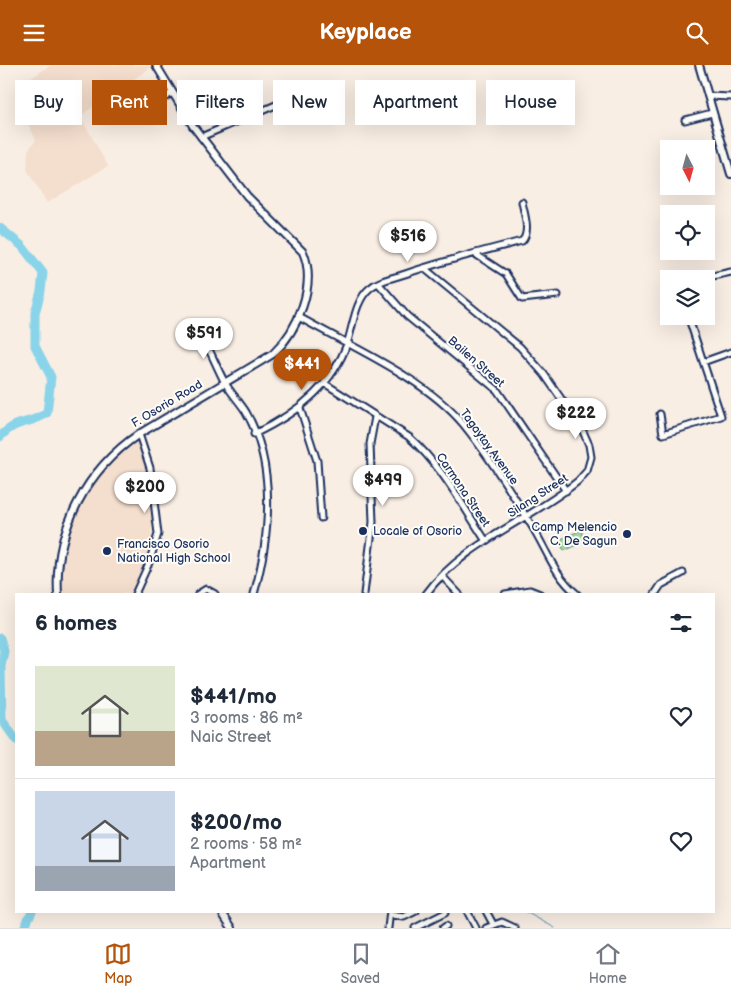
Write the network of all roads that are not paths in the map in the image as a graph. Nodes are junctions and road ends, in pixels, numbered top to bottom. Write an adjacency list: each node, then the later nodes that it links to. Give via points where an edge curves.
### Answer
1 (156, 65): 3 (street, F. Osorio Road)
2 (699, 65): 5 (street)
3 (172, 93): 4 (street); 10 (street, F. Osorio Road)
4 (167, 96)
5 (708, 96): 6 (street); 8 (street)
6 (731, 97)
7 (273, 106): 10 (street)
8 (712, 113): 9 (street); 11 (street)
9 (685, 120)
10 (201, 137): 19 (street, F. Osorio Road, via 261,212 303,252 308,280)
11 (731, 174)
12 (522, 202): 13 (street, via 526,230 522,241)
13 (475, 253): 14 (street); 18 (street, via 506,274 522,299)
14 (424, 268): 17 (street); 32 (street, Silang Street, via 520,347 544,374 582,429 590,457 587,471)
15 (731, 272): 16 (street)
16 (715, 276)
17 (378, 283): 22 (street, via 364,293); 32 (street, Bailen Street, via 406,316 497,390)
18 (558, 295)
19 (299, 317): 22 (street, Tagaytay Avenue); 25 (street, F. Osorio Road, via 286,342 273,355)
20 (691, 325): 24 (street)
21 (198, 330): 25 (street)
22 (347, 345): 26 (street); 33 (street, Tagaytay Avenue, via 412,380 442,402 464,425)
23 (731, 352): 24 (street)
24 (703, 362): 28 (street, via 721,416 662,435)
25 (224, 382): 30 (street, F. Osorio Road); 31 (street, via 246,413)
26 (324, 383): 27 (street); 29 (street, Carmona Street)
27 (300, 408): 31 (street); 34 (street, via 317,461)
28 (660, 413)
29 (376, 417): 35 (street, Carmona Street, via 409,437 432,459); 43 (street, via 370,444 373,522)
30 (139, 434): 38 (street, F. Osorio Road, via 120,447 98,470 75,508 62,538); 39 (street, via 150,469 158,535)
31 (254, 434): 42 (street, via 264,471 268,511 265,553)
32 (566, 491): 33 (street, Silang Street)
33 (526, 516): 35 (street, Silang Street); 46 (street, Tagaytay Avenue, via 555,570)
34 (321, 518)
35 (486, 541): 37 (street, Silang Street)
36 (683, 573): 47 (street, via 661,585)
37 (442, 576): 44 (street, Silang Street); 45 (street)
38 (58, 593)
39 (135, 593)
40 (200, 593): 41 (street, via 206,589)
41 (213, 593)
42 (254, 593)
43 (364, 593)
44 (427, 593)
45 (458, 593)
46 (575, 593)
47 (656, 593)
48 (222, 913): 56 (street)
49 (390, 913): 50 (street, via 404,917); 57 (street)
50 (412, 913)
51 (445, 913): 54 (street)
52 (468, 913): 60 (street)
53 (487, 913): 55 (street)
54 (425, 922): 58 (street); 59 (street)
55 (492, 924): 61 (street); 62 (street, via 502,921)
56 (232, 928)
57 (388, 928)
58 (415, 928)
59 (428, 928)
60 (476, 928)
61 (486, 928)
62 (515, 928)

